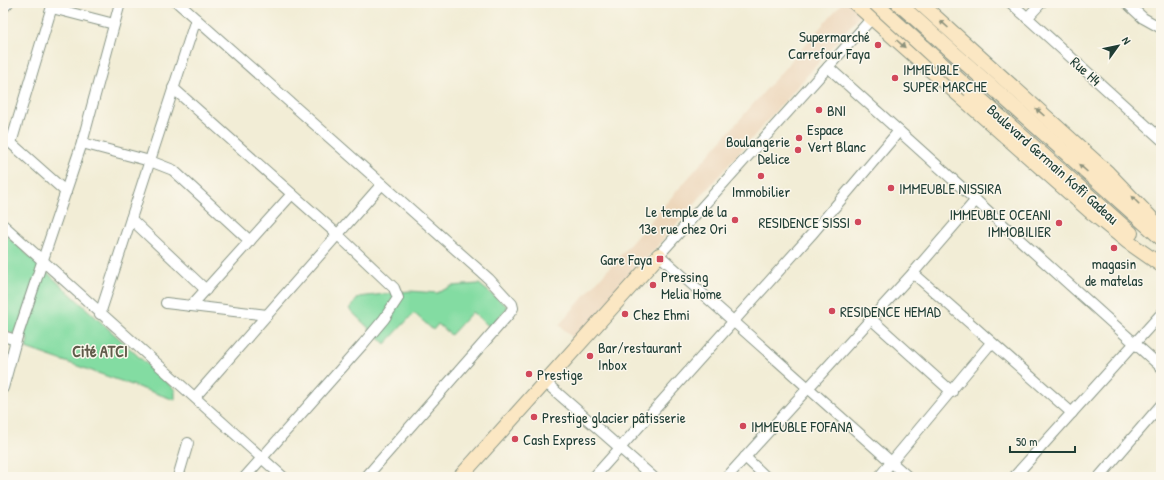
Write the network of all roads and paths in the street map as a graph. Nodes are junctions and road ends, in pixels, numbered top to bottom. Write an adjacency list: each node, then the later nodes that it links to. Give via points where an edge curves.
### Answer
1 (8, 3): 13 (street)
2 (120, 3): 17 (street)
3 (178, 3): 16 (street)
4 (855, 3): 14 (main road)
5 (875, 3): 38 (main road, Boulevard Germain Koffi Gadeau, bridge)
6 (885, 3): 14 (main road)
7 (898, 3): 35 (main road, Boulevard Germain Koffi Gadeau, one-way to 7)
8 (920, 3): 33 (main road, one-way to 8, via 1108,173)
9 (1011, 3): 15 (street, Rue H4)
10 (1040, 3): 15 (street)
11 (1127, 3): 18 (street, via 1144,18)
12 (53, 5): 17 (street); 24 (street)
13 (3, 8)
14 (872, 18): 19 (street); 40 (main road, one-way to 40, via 1091,212)
15 (1027, 18): 23 (street, Rue H4)
16 (196, 19): 20 (street); 27 (street)
17 (114, 24): 25 (street)
18 (1161, 28)
19 (828, 67): 21 (street); 37 (street)
20 (174, 88): 26 (street); 29 (street)
21 (899, 131): 30 (street); 49 (street, via 811,235)
22 (3, 136): 24 (street)
23 (1161, 139)
24 (11, 143): 28 (street)
25 (82, 143): 26 (street); 28 (street)
26 (150, 161): 31 (street); 36 (street, via 178,174)
27 (382, 184): 34 (street); 70 (street, via 489,279 513,306 509,314)
28 (66, 192): 39 (street)
29 (292, 194): 34 (street); 36 (street)
30 (976, 200): 41 (street); 53 (street)
31 (131, 219): 42 (street); 45 (street)
32 (3, 225): 39 (street)
33 (1161, 230)
34 (337, 234): 47 (street); 65 (street, via 394,288 398,298 363,344)
35 (1161, 238)
36 (250, 241): 42 (street)
37 (659, 255): 49 (street); 55 (main road)
38 (1161, 260)
39 (43, 262): 45 (street); 51 (street)
40 (1161, 265)
41 (913, 273): 48 (street); 52 (street)
42 (206, 290): 44 (street)
43 (166, 303): 44 (street)
44 (191, 306): 47 (street)
45 (100, 314): 59 (street)
46 (1161, 314): 53 (street)
47 (267, 315): 59 (street)
48 (871, 319): 57 (street); 58 (street)
49 (733, 321): 57 (street); 63 (street)
50 (3, 336): 51 (street)
51 (16, 340): 56 (street)
52 (991, 343): 58 (street); 61 (street)
53 (1134, 343): 54 (street); 61 (street)
54 (1161, 367)
55 (545, 382): 63 (street); 71 (main road)
56 (3, 388)
57 (807, 389): 64 (street); 66 (street)
58 (952, 392): 66 (street)
59 (195, 397): 65 (street)
60 (1161, 405): 79 (street)
61 (1072, 413): 78 (street)
62 (188, 443): 67 (street)
63 (620, 448): 72 (street); 73 (street)
64 (745, 457): 74 (street); 75 (street)
65 (262, 458): 68 (street); 69 (street)
66 (892, 463): 76 (street); 77 (street)
67 (178, 477)
68 (245, 477)
69 (283, 477)
70 (366, 477)
71 (460, 477)
72 (594, 477)
73 (653, 477)
74 (727, 477)
75 (766, 477)
76 (879, 477)
77 (908, 477)
78 (1014, 477)
79 (1099, 477)

